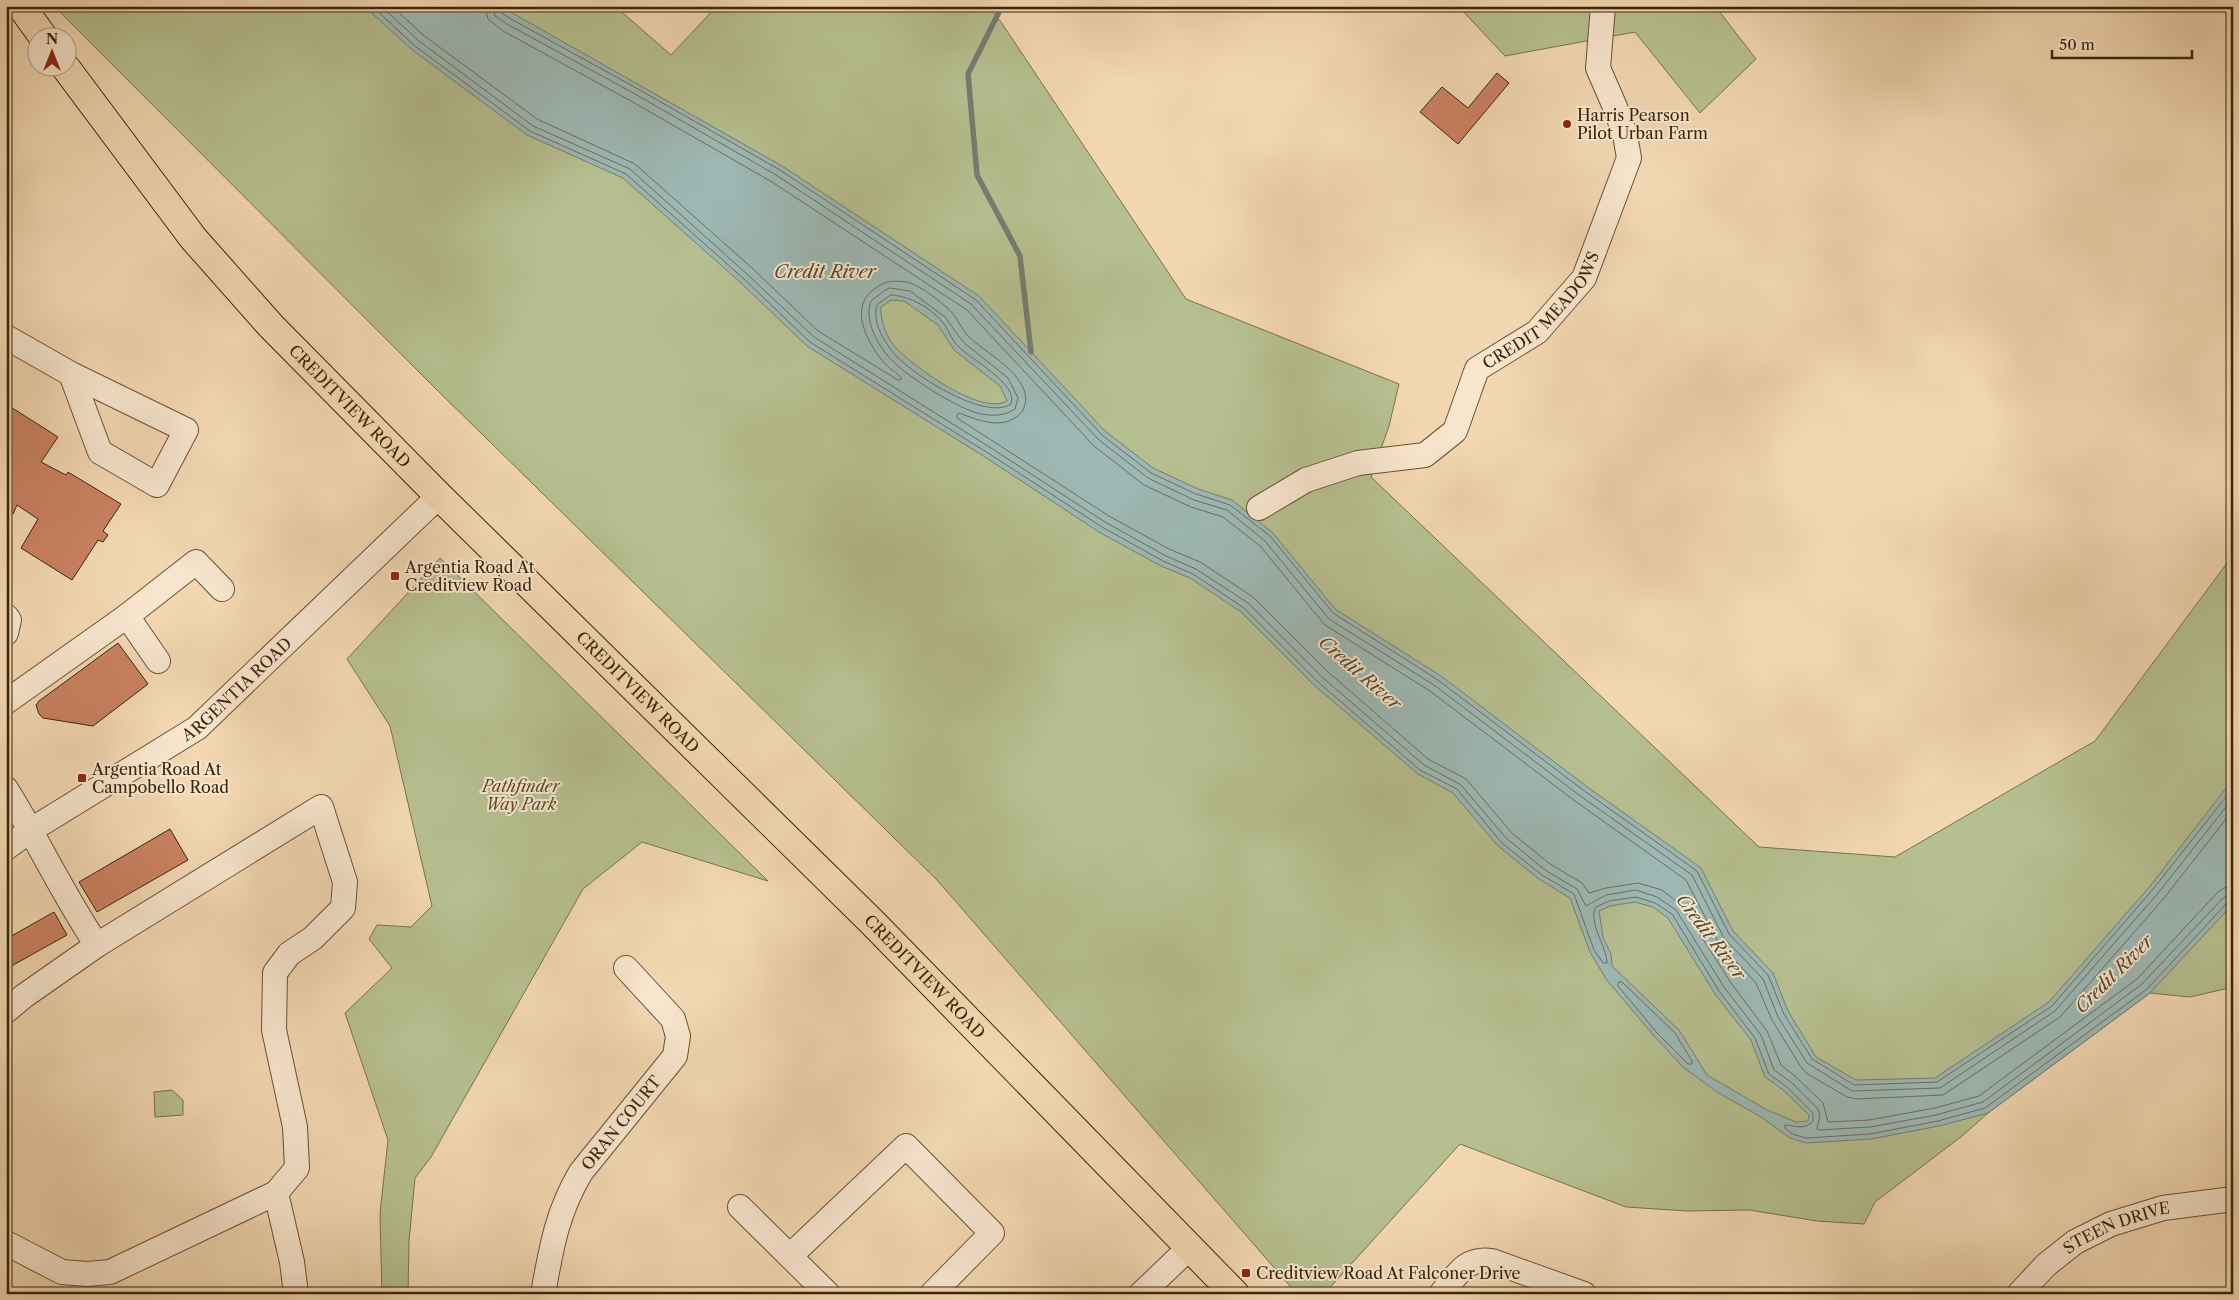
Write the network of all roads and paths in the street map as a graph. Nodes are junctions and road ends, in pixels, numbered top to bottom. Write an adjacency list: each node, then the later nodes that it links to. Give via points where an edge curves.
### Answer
1 (21, 6): 3 (main road)
2 (1602, 6): 8 (street, CREDIT MEADOWS, via 1598,68 1619,116 1630,158 1584,278 1537,332 1477,369 1455,431 1425,455 1349,466 1306,480)
3 (37, 28)
4 (73, 78): 7 (main road, CREDITVIEW ROAD, via 193,238 271,326)
5 (6, 337): 6 (street)
6 (71, 374): 6 (street, via 186,430 157,485 100,452)
7 (439, 496): 16 (street, ARGENTIA ROAD, via 197,728); 25 (main road, CREDITVIEW ROAD, via 873,923)
8 (1259, 508)
9 (222, 589): 11 (street, via 196,562)
10 (6, 616): 12 (street, via 9,620)
11 (127, 616): 13 (street); 14 (street)
12 (6, 633)
13 (158, 661)
14 (6, 702)
15 (6, 789): 16 (street)
16 (31, 830): 17 (street, ARGENTIA ROAD); 18 (street, via 72,908)
17 (6, 848)
18 (97, 945): 20 (street); 21 (street, via 321,808 345,882 343,908 313,938 289,954 275,973 274,1030 295,1126 297,1168)
19 (626, 968): 28 (street, ORAN COURT, via 673,1019 678,1036 675,1056 581,1172 569,1192 555,1231)
20 (6, 1011)
21 (276, 1193): 24 (street, via 110,1272 62,1272); 27 (street)
22 (2233, 1199): 35 (street, STEEN DRIVE, via 2163,1208 2111,1224 2075,1242 2046,1264)
23 (740, 1207): 26 (street)
24 (6, 1243)
25 (1190, 1247): 31 (street); 32 (main road, CREDITVIEW ROAD)
26 (791, 1255): 29 (street); 30 (street, via 906,1146 992,1233)
27 (296, 1294)
28 (543, 1294)
29 (828, 1294)
30 (932, 1294)
31 (1141, 1294)
32 (1235, 1294)
33 (1441, 1294): 34 (street, via 1464,1266 1481,1259)
34 (1584, 1294)
35 (2019, 1294)

